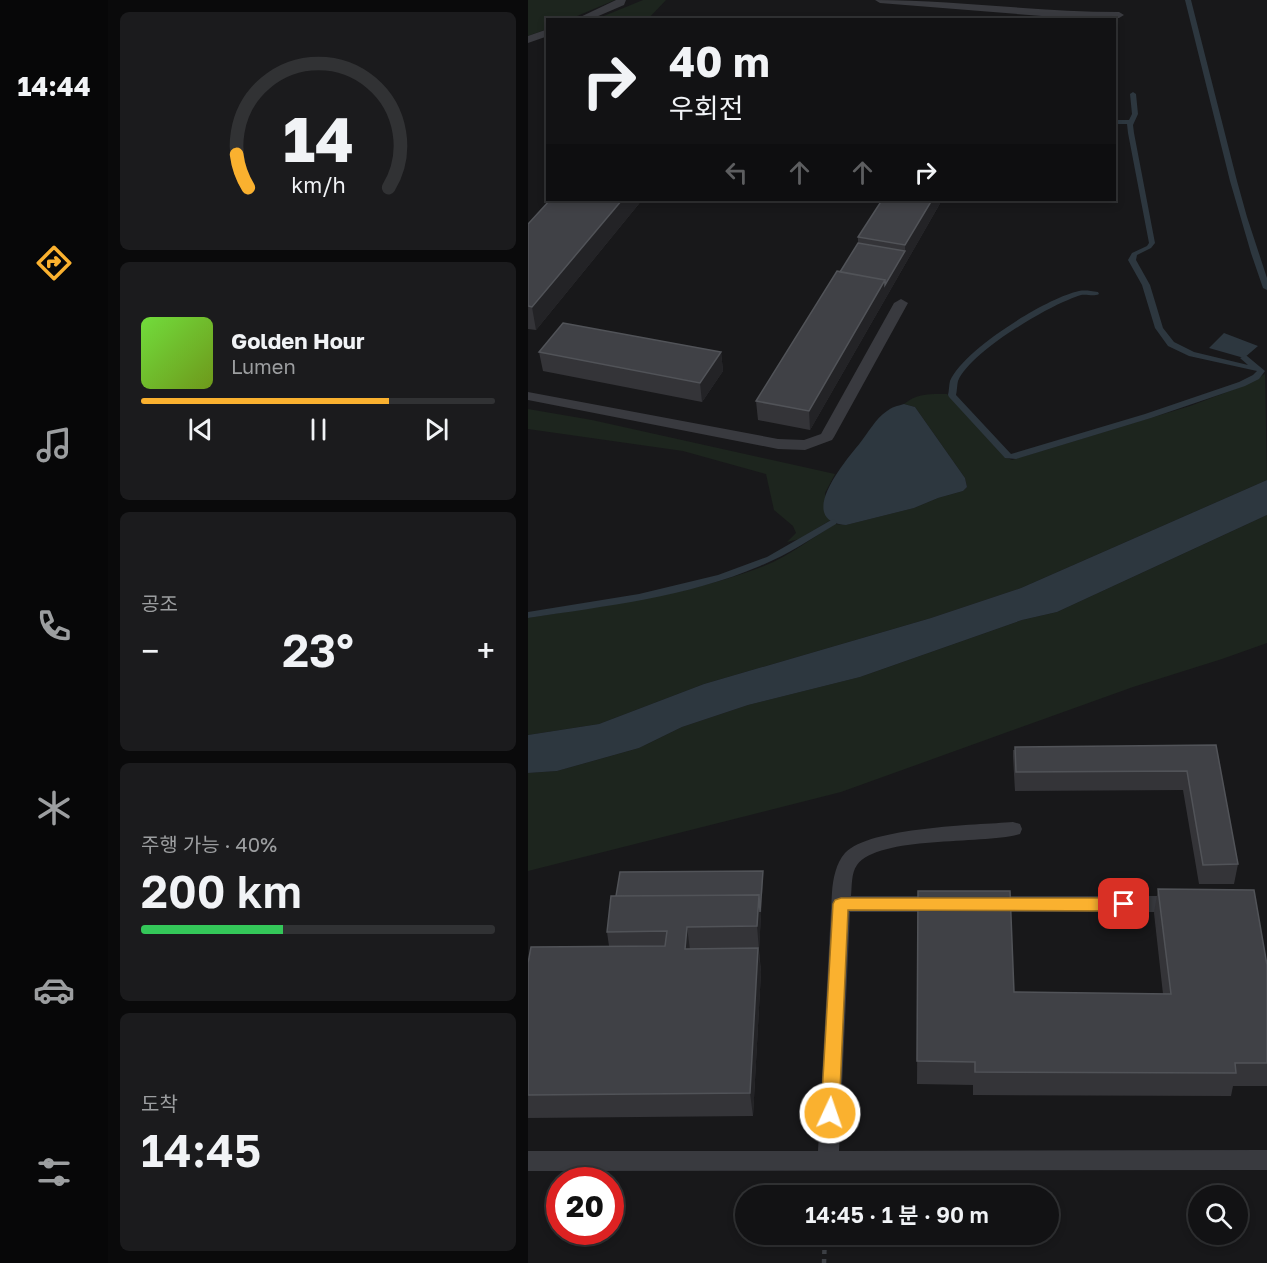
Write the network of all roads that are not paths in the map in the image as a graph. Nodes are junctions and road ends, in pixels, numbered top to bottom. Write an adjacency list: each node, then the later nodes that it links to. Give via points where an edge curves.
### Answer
1 (621, 0): 4 (lane)
2 (880, 0): 3 (lane, via 1044,14)
3 (1119, 15)
4 (584, 18)
5 (546, 33): 6 (lane)
6 (528, 40)
7 (901, 303): 8 (lane, via 826,437 805,445 778,444)
8 (528, 396)
9 (1012, 829): 10 (lane, via 873,845 851,857)
10 (841, 904): 11 (lane); 12 (lane)
11 (1171, 904)
12 (828, 1160): 13 (lane); 14 (lane)
13 (528, 1161)
14 (1267, 1161)

